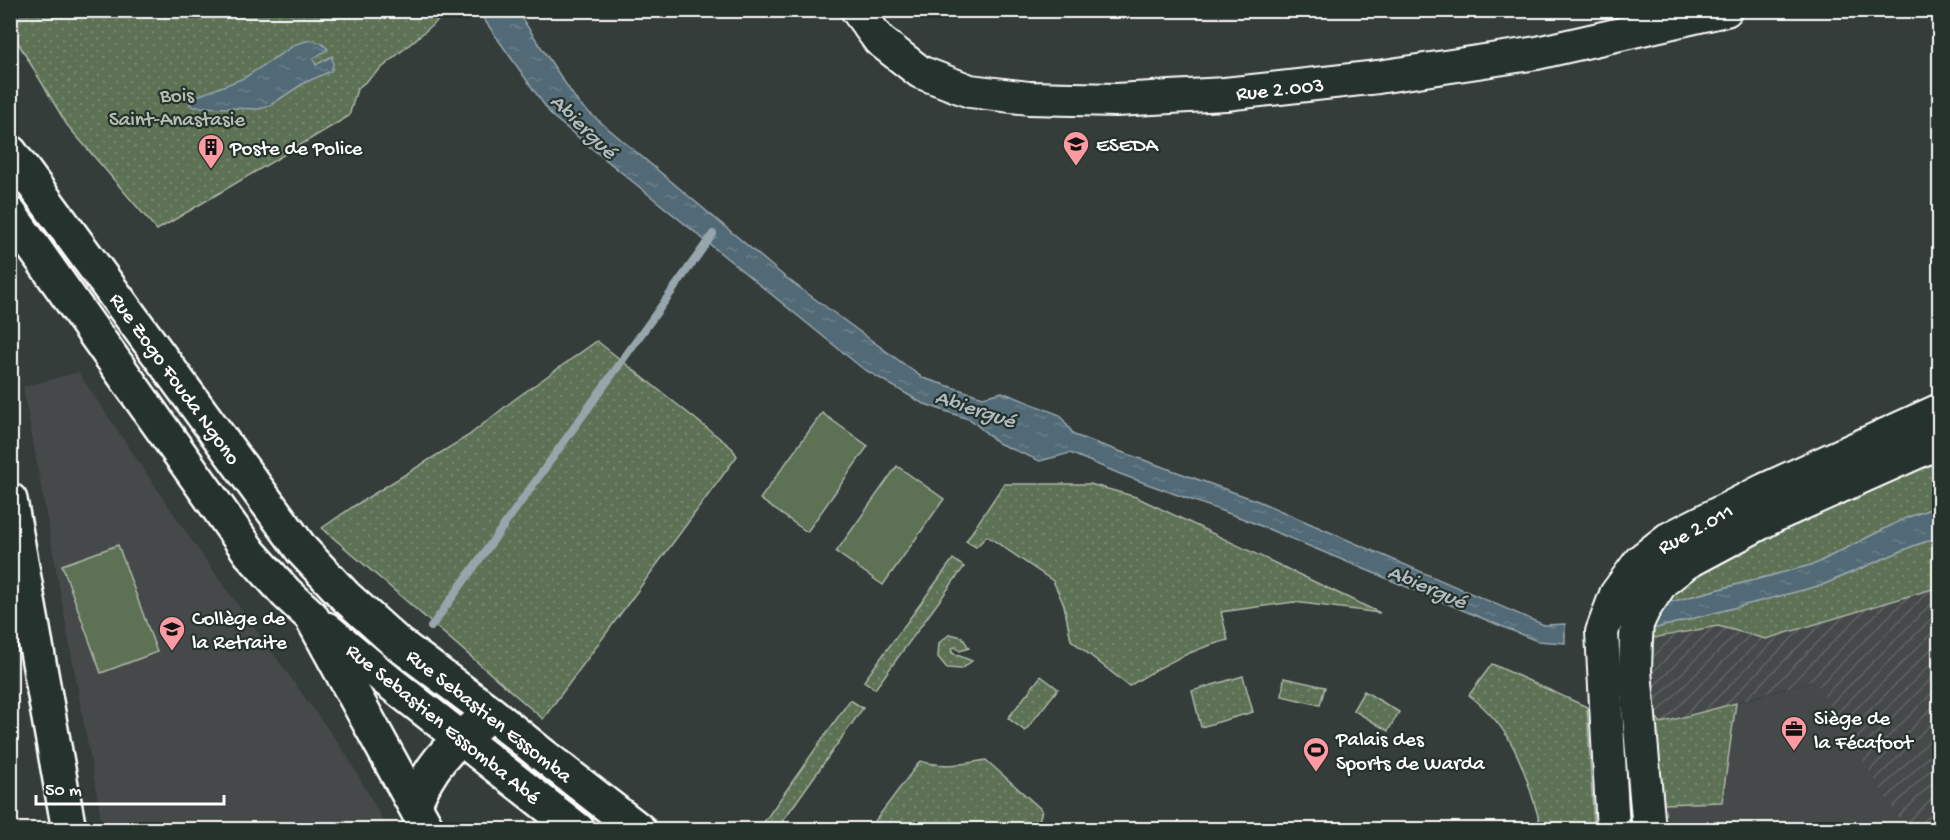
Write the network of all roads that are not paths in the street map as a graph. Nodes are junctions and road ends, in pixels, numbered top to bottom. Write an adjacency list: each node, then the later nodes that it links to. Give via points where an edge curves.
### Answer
1 (857, 10): 2 (street, Rue 2.003, via 879,40 920,72 970,92 1116,100 1225,94 1378,77 1537,53)
2 (1726, 10)
3 (10, 152): 8 (main road, Rue Zogo Fouda Ngono)
4 (10, 214): 9 (main road, Rue Zogo Fouda Ngono, via 250,552)
5 (1940, 410): 16 (street, Rue 2.011, via 1764,490 1668,539 1640,561 1616,594 1602,632)
6 (1940, 442): 17 (street, Rue 2.011, via 1774,516 1686,563 1662,582 1644,609 1636,638 1635,670)
7 (10, 500): 13 (main road)
8 (302, 550): 9 (main road, Rue Zogo Fouda Ngono); 10 (main road, Rue Sebastien Essomba, via 396,642)
9 (311, 616): 11 (main road, Rue Sebastien Essomba Abé); 12 (main road, Rue Zogo Fouda Ngono)
10 (492, 714): 11 (main road); 15 (main road, Rue Sebastien Essomba)
11 (460, 738): 12 (main road, via 425,778); 14 (main road, Rue Sebastien Essomba Abé)
12 (421, 816)
13 (69, 830)
14 (578, 830)
15 (639, 830)
16 (1613, 830)
17 (1649, 830)

